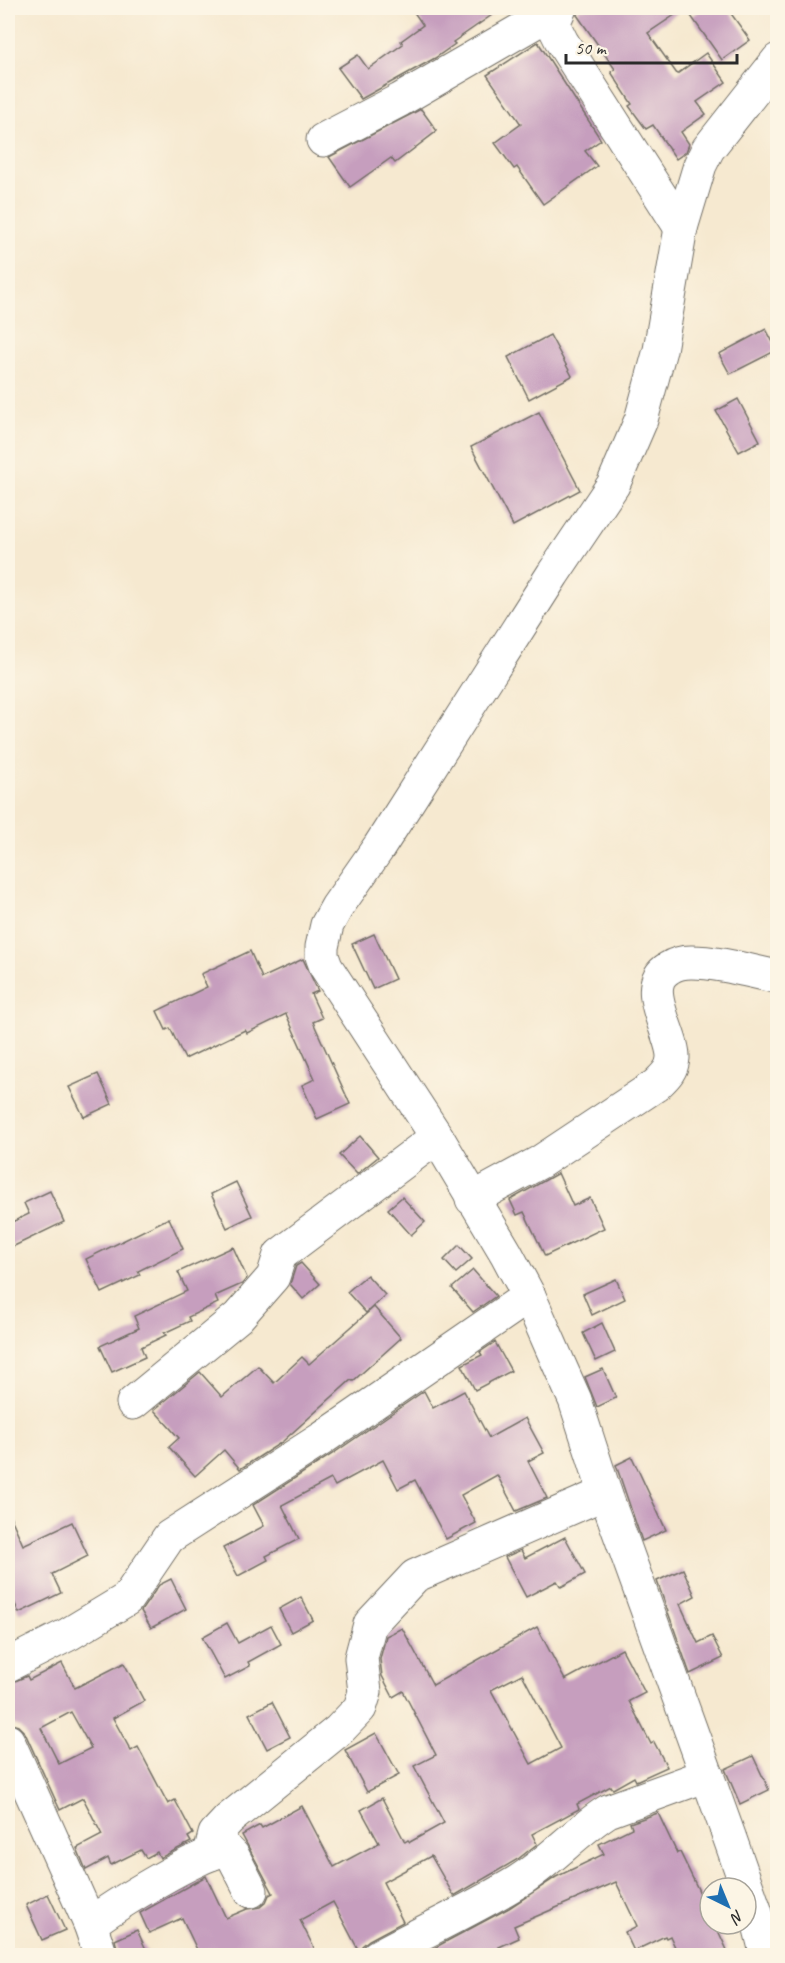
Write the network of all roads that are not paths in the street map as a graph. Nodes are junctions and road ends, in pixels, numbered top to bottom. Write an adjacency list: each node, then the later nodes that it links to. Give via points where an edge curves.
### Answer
1 (559, 8): 3 (street); 4 (street, via 553,24)
2 (777, 60): 4 (street, via 708,149)
3 (323, 140)
4 (681, 228): 6 (street, via 660,350 640,420 613,486 338,907 323,938 326,967)
5 (777, 977): 7 (street, via 688,962 663,971 657,998 673,1057 669,1072 656,1085 540,1162)
6 (437, 1137): 7 (street); 9 (street, via 280,1255 273,1277 238,1317)
7 (472, 1199): 8 (street)
8 (529, 1296): 10 (street, via 574,1400); 11 (street, via 323,1438 169,1537 127,1599)
9 (133, 1403)
10 (605, 1493): 13 (street); 14 (street, via 415,1576 370,1624 361,1658 365,1692 360,1708 339,1730 229,1819 215,1834)
11 (8, 1665)
12 (8, 1741): 16 (street)
13 (707, 1775): 18 (street, via 608,1811 517,1882); 19 (street, via 756,1913)
14 (210, 1854): 15 (street, via 227,1850); 16 (street)
15 (251, 1891)
16 (90, 1924): 17 (street)
17 (101, 1956)
18 (378, 1956)
19 (767, 1956)

